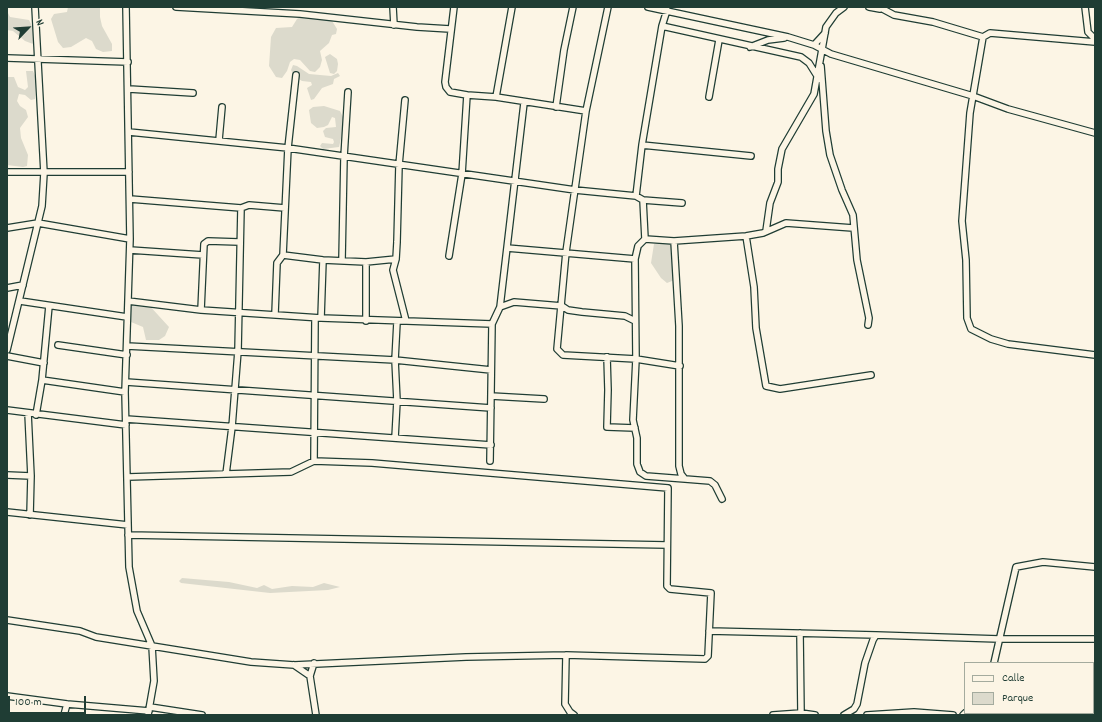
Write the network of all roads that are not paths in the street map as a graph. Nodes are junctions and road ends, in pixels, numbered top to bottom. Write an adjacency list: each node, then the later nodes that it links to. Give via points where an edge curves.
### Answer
1 (35, 7): 30 (street)
2 (126, 7): 31 (street)
3 (176, 7): 15 (street)
4 (393, 7): 17 (street)
5 (454, 7): 19 (street)
6 (512, 7): 41 (street)
7 (573, 7): 46 (street)
8 (608, 7): 47 (street)
9 (648, 7): 16 (street)
10 (850, 7): 13 (street)
11 (869, 7): 14 (street)
12 (1085, 7): 23 (street, via 1088,32)
13 (842, 8): 20 (street, via 830,19)
14 (880, 8): 21 (street, via 894,15 932,22)
15 (281, 10): 17 (street)
16 (667, 10): 18 (street); 22 (street)
17 (394, 25): 19 (street)
18 (662, 26): 24 (street); 51 (street)
19 (450, 29): 39 (street, via 444,82 450,92)
20 (825, 33): 26 (street); 28 (street)
21 (983, 37): 25 (street, via 990,33); 40 (street)
22 (788, 38): 26 (street); 27 (street, via 768,40)
23 (1095, 39)
24 (719, 40): 27 (street); 42 (street)
25 (1095, 42)
26 (814, 45): 28 (street)
27 (750, 46): 34 (street, via 801,57 809,63)
28 (823, 50): 32 (street); 40 (street)
29 (7, 58): 30 (street)
30 (37, 59): 31 (street); 58 (street)
31 (128, 62): 36 (street)
32 (821, 66): 34 (street); 35 (street)
33 (296, 75): 52 (street)
34 (818, 78): 35 (street); 71 (street, via 814,94 782,149 778,182 770,203)
35 (823, 86): 70 (street, via 830,155 853,215)
36 (129, 89): 38 (street); 48 (street)
37 (348, 92): 54 (street)
38 (193, 93)
39 (467, 95): 41 (street); 59 (street)
40 (974, 96): 49 (street, via 1008,109); 114 (street, via 962,197 966,312 970,326 991,340 1008,344)
41 (496, 97): 44 (street)
42 (709, 97)
43 (405, 100): 55 (street)
44 (524, 102): 46 (street); 60 (street)
45 (222, 107): 50 (street)
46 (556, 107): 47 (street)
47 (586, 111): 61 (street)
48 (129, 132): 50 (street); 57 (street)
49 (1095, 133)
50 (219, 140): 52 (street)
51 (642, 145): 53 (street); 62 (street)
52 (288, 148): 54 (street); 67 (street)
53 (751, 156)
54 (344, 157): 55 (street); 86 (street)
55 (399, 165): 59 (street); 83 (street)
56 (7, 172): 58 (street)
57 (129, 172): 58 (street); 63 (street)
58 (44, 173): 68 (street)
59 (462, 174): 60 (street); 82 (street)
60 (516, 181): 61 (street); 77 (street)
61 (575, 190): 62 (street); 79 (street)
62 (636, 196): 64 (street)
63 (130, 199): 66 (street); 73 (street)
64 (643, 200): 65 (street); 74 (street)
65 (682, 203)
66 (241, 208): 67 (street, via 249,205); 76 (street)
67 (285, 208): 81 (street)
68 (38, 223): 69 (street); 73 (street); 88 (street)
69 (7, 228)
70 (853, 228): 71 (street, via 795,222); 107 (street, via 869,318)
71 (766, 231): 72 (street)
72 (746, 236): 75 (street); 122 (street, via 754,287 756,328 766,386 780,389)
73 (130, 239): 78 (street)
74 (645, 239): 75 (street); 84 (street, via 636,249)
75 (674, 241): 120 (street)
76 (239, 242): 80 (street, via 208,241 204,244); 98 (street)
77 (507, 248): 79 (street); 90 (street)
78 (130, 250): 80 (street); 92 (street)
79 (566, 252): 84 (street); 95 (street)
80 (203, 255): 97 (street)
81 (283, 255): 85 (street); 99 (street, via 277,263)
82 (449, 256)
83 (396, 259): 87 (street); 103 (street, via 393,270)
84 (635, 259): 104 (street)
85 (323, 260): 86 (street); 101 (street)
86 (342, 260): 87 (street)
87 (366, 262): 102 (street)
88 (23, 285): 89 (street); 91 (street)
89 (7, 288)
90 (502, 294): 93 (street); 96 (street)
91 (20, 300): 94 (street); 110 (street)
92 (128, 301): 97 (street); 100 (street)
93 (514, 302): 95 (street); 96 (street)
94 (49, 306): 100 (street); 119 (street)
95 (562, 306): 104 (street, via 568,310 625,316); 116 (street, via 557,344 559,353)
96 (500, 307): 106 (street)
97 (201, 310): 98 (street)
98 (238, 312): 99 (street); 111 (street)
99 (276, 314): 101 (street)
100 (127, 317): 109 (street)
101 (318, 318): 102 (street); 113 (street)
102 (366, 321): 105 (street)
103 (406, 321): 105 (street); 106 (street)
104 (635, 321): 117 (street)
105 (397, 322): 118 (street)
106 (492, 324): 121 (street)
107 (868, 325)
108 (58, 345): 112 (street)
109 (127, 346): 111 (street); 112 (street)
110 (7, 348)
111 (238, 351): 113 (street); 125 (street)
112 (127, 355): 124 (street)
113 (315, 355): 118 (street); 127 (street)
114 (1095, 355)
115 (7, 356): 119 (street)
116 (606, 357): 117 (street); 137 (street, via 607,427)
117 (636, 358): 120 (street); 137 (street, via 633,420)
118 (395, 360): 121 (street); 130 (street)
119 (44, 363): 123 (street)
120 (680, 366): 148 (street, via 679,466)
121 (491, 370): 128 (street)
122 (871, 375)
123 (42, 380): 126 (street); 134 (street)
124 (126, 382): 125 (street); 126 (street)
125 (235, 389): 127 (street); 136 (street)
126 (126, 392): 135 (street)
127 (315, 395): 130 (street); 138 (street)
128 (491, 396): 129 (street); 131 (street)
129 (544, 399)
130 (397, 401): 131 (street); 139 (street)
131 (491, 408): 140 (street)
132 (7, 410): 133 (street)
133 (28, 413): 134 (street); 145 (street)
134 (36, 415): 135 (street)
135 (126, 422): 136 (street); 146 (street)
136 (232, 427): 138 (street); 143 (street)
137 (635, 428): 147 (street, via 640,472 646,476)
138 (315, 433): 139 (street); 141 (street)
139 (395, 438): 140 (street)
140 (491, 445): 142 (street)
141 (314, 461): 143 (street, via 291,472); 149 (street, via 419,467)
142 (490, 461)
143 (226, 474): 146 (street)
144 (7, 475): 145 (street)
145 (31, 476): 152 (street)
146 (128, 477): 153 (street)
147 (669, 478): 148 (street); 149 (street)
148 (685, 479): 150 (street, via 710,481)
149 (668, 488): 155 (street)
150 (722, 499)
151 (7, 512): 152 (street)
152 (30, 515): 153 (street)
153 (128, 525): 154 (street)
154 (128, 535): 155 (street); 163 (street, via 130,578 137,611)
155 (667, 544): 158 (street, via 668,588 711,593)
156 (1095, 567): 161 (street, via 1043,562 1016,567)
157 (7, 620): 163 (street, via 80,631 96,637)
158 (709, 631): 159 (street); 164 (street, via 709,652 706,659)
159 (800, 633): 160 (street); 172 (street)
160 (876, 635): 161 (street); 179 (street, via 865,663 857,704)
161 (999, 639): 162 (street); 165 (street)
162 (1095, 639)
163 (152, 646): 167 (street, via 251,662); 171 (street, via 154,681)
164 (566, 655): 166 (street); 176 (street, via 565,704)
165 (994, 662)
166 (314, 663): 167 (street); 168 (street)
167 (294, 665): 168 (street)
168 (310, 676): 175 (street)
169 (7, 696): 170 (street)
170 (68, 704): 171 (street); 173 (street)
171 (149, 711): 174 (street)
172 (801, 714): 177 (street); 178 (street)
173 (64, 715)
174 (202, 715)
175 (316, 715)
176 (574, 715)
177 (773, 715)
178 (815, 715)
179 (844, 715)
180 (867, 715): 181 (street, via 914,712)
181 (953, 715)

